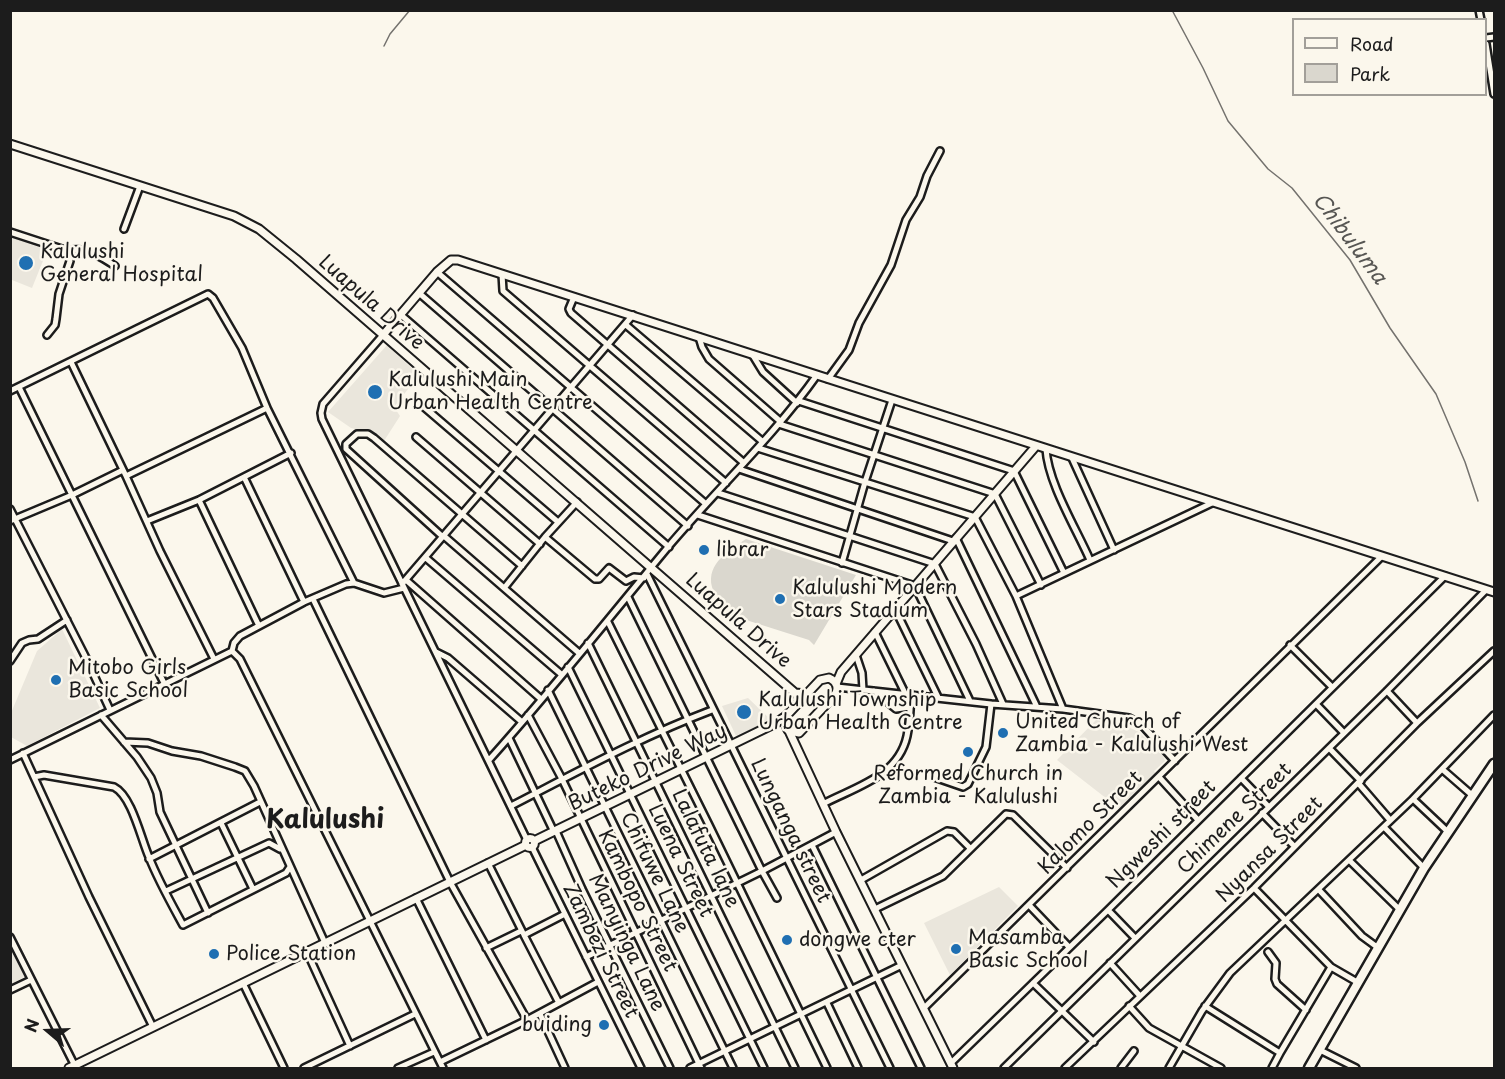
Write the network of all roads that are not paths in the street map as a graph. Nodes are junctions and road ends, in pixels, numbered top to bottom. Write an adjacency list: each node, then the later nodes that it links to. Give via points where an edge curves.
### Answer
1 (1487, 55): 2 (street)
2 (1494, 94)
3 (10, 144): 5 (street, Luapula Drive)
4 (940, 151): 25 (street, via 906,220 891,265 849,350)
5 (140, 186): 6 (street); 17 (street, Luapula Drive, via 234,216 259,229)
6 (124, 229)
7 (10, 232): 8 (street)
8 (68, 251): 9 (street, via 91,253); 18 (street, via 70,261 59,294 55,325)
9 (116, 266)
10 (437, 272): 11 (street, via 451,260 458,260); 12 (street); 27 (street)
11 (502, 274): 13 (street); 23 (street, via 503,291)
12 (419, 293): 14 (street); 33 (street)
13 (574, 297): 15 (street); 20 (street, via 570,312)
14 (401, 315): 17 (street); 36 (street)
15 (633, 315): 16 (street); 19 (street)
16 (626, 325): 20 (street); 38 (street)
17 (383, 334): 41 (street, Zambezi Street, via 322,408 322,419); 44 (street, Luapula Drive)
18 (47, 335)
19 (699, 337): 21 (street); 34 (street, via 709,359)
20 (608, 345): 23 (street); 48 (street)
21 (751, 353): 24 (street); 31 (street, via 763,372)
22 (71, 362): 26 (street); 32 (street, via 207,294 242,348); 52 (street)
23 (590, 366): 27 (street); 55 (street)
24 (817, 375): 25 (street); 31 (street)
25 (828, 379): 30 (street)
26 (19, 387): 28 (street); 59 (street)
27 (572, 388): 33 (street); 63 (street)
28 (10, 391)
29 (417, 400): 50 (street)
30 (892, 400): 35 (street); 40 (street)
31 (798, 402): 34 (street); 35 (street)
32 (267, 408): 45 (street); 52 (street)
33 (554, 409): 36 (street); 72 (street)
34 (780, 423): 38 (street); 46 (street)
35 (884, 429): 46 (street); 51 (street)
36 (535, 431): 44 (street); 78 (street)
37 (416, 437): 56 (street)
38 (763, 442): 42 (street)
39 (345, 446): 41 (street); 66 (street, via 357,434 371,436); 74 (street)
40 (1036, 446): 43 (street); 51 (street)
41 (336, 447): 91 (street, Zambezi Street)
42 (758, 448): 48 (street); 54 (street)
43 (1046, 449): 47 (street); 82 (street, via 1051,478)
44 (517, 451): 50 (street); 61 (street, Luapula Drive)
45 (291, 453): 53 (street); 90 (street)
46 (875, 456): 54 (street); 58 (street)
47 (1072, 458): 62 (street); 79 (street)
48 (744, 463): 49 (street)
49 (739, 469): 55 (street); 64 (street)
50 (499, 470): 56 (street); 71 (street)
51 (1014, 471): 58 (street); 87 (street)
52 (125, 473): 59 (street); 70 (street)
53 (244, 477): 60 (street); 100 (street)
54 (865, 482): 64 (street); 68 (street)
55 (726, 483): 57 (street)
56 (480, 493): 66 (street); 77 (street)
57 (718, 493): 63 (street); 73 (street)
58 (995, 494): 68 (street); 92 (street)
59 (72, 495): 69 (street); 119 (street)
60 (199, 500): 70 (street); 104 (street)
61 (577, 502): 71 (street); 86 (street, Luapula Drive)
62 (1214, 502): 79 (street); 80 (street)
63 (706, 504): 67 (street)
64 (858, 508): 73 (street); 76 (street)
65 (10, 510): 69 (street)
66 (462, 515): 74 (street); 85 (street)
67 (698, 515): 72 (street); 83 (street)
68 (975, 517): 76 (street); 97 (street)
69 (13, 520): 102 (street)
70 (147, 521): 113 (street)
71 (558, 522): 75 (street)
72 (688, 526): 78 (street)
73 (851, 536): 83 (street); 84 (street)
74 (444, 537): 81 (street); 94 (street)
75 (545, 537): 77 (street); 88 (street, via 596,579 609,568 626,581)
76 (955, 539): 84 (street); 137 (street)
77 (540, 544): 85 (street)
78 (669, 547): 86 (street)
79 (1114, 549): 82 (street)
80 (1381, 557): 89 (street); 107 (street, Kalomo Street)
81 (426, 558): 91 (street); 117 (street)
82 (1090, 560): 87 (street)
83 (842, 562): 93 (street)
84 (935, 564): 93 (street); 133 (street)
85 (522, 567): 94 (street)
86 (652, 568): 88 (street); 126 (street, Luapula Drive)
87 (1064, 573): 92 (street)
88 (645, 576): 98 (street); 140 (street, Lunganga street)
89 (1445, 576): 95 (street); 121 (street, Ngweshi street)
90 (354, 584): 91 (street, via 384,592); 99 (street)
91 (404, 584): 110 (street, Zambezi Street); 130 (street)
92 (1041, 585): 97 (street)
93 (915, 586): 101 (street); 131 (street)
94 (505, 587): 111 (street)
95 (1486, 590): 96 (street); 125 (street, Chimene Street)
96 (1494, 592)
97 (1016, 596): 138 (street)
98 (628, 597): 103 (street); 145 (street)
99 (313, 598): 100 (street); 212 (street)
100 (304, 602): 104 (street)
101 (895, 609): 105 (street); 129 (street)
102 (67, 621): 114 (street, via 38,639 22,643); 139 (street)
103 (608, 622): 106 (street); 150 (street)
104 (260, 626): 108 (street, via 237,639)
105 (875, 632): 112 (street); 127 (street)
106 (588, 643): 111 (street); 155 (street, Lalafuta lane)
107 (1290, 645): 121 (street); 164 (street, Kalomo Street)
108 (232, 651): 113 (street); 231 (street, via 240,659)
109 (1494, 651): 148 (street, Nyansa Street)
110 (436, 652): 146 (street); 163 (street, Zambezi Street)
111 (579, 653): 115 (street)
112 (856, 655): 116 (street); 123 (street)
113 (214, 659): 119 (street)
114 (10, 662)
115 (568, 667): 117 (street); 160 (street, Luena Street)
116 (841, 672): 118 (street, Buteko Drive Way); 120 (street)
117 (561, 674): 122 (street)
118 (827, 678): 120 (street); 128 (street, Buteko Drive Way)
119 (164, 683): 139 (street)
120 (837, 686): 123 (street); 151 (street, via 834,696)
121 (1332, 687): 134 (street, Ngweshi street)
122 (548, 690): 130 (street); 166 (street, Chifuwe Lane)
123 (863, 690): 124 (street)
124 (874, 691): 127 (street); 136 (street, via 896,710)
125 (1387, 691): 148 (street); 152 (street, Chimene Street)
126 (795, 693): 128 (street, Luapula Drive); 135 (street, Luapula Drive)
127 (908, 693): 129 (street); 136 (street)
128 (807, 694): 135 (street, Buteko Drive Way)
129 (938, 697): 131 (street)
130 (541, 699): 141 (street)
131 (970, 701): 132 (street)
132 (991, 704): 133 (street); 170 (street, via 986,747 968,784 963,787)
133 (1004, 704): 137 (street)
134 (1316, 704): 152 (street); 172 (street, Ngweshi street)
135 (797, 705): 144 (street, Buteko Drive Way)
136 (910, 707): 181 (street, via 904,743 888,770)
137 (1037, 707): 138 (street)
138 (1063, 709): 164 (street, via 1129,718 1142,725)
139 (110, 710): 142 (street)
140 (712, 710): 145 (street); 156 (street, Lunganga street)
141 (528, 714): 146 (street); 173 (street, Kambopo Street)
142 (101, 715): 154 (street); 159 (street)
143 (1494, 715): 168 (street)
144 (786, 716): 147 (street, Buteko Drive Way); 149 (street)
145 (688, 719): 150 (street); 161 (street)
146 (522, 722): 153 (street)
147 (776, 723): 149 (street); 156 (street, Buteko Drive Way)
148 (1417, 723): 175 (street, Nyansa Street)
149 (787, 728): 151 (street); 157 (street)
150 (663, 732): 155 (street); 167 (street)
151 (799, 733): 157 (street)
152 (1344, 733): 158 (street, Chimene Street)
153 (509, 738): 163 (street); 176 (street, Manyinga Lane)
154 (124, 742): 180 (street, via 148,743 243,770); 196 (street, via 151,778)
155 (637, 743): 160 (street); 174 (street, Lalafuta lane)
156 (732, 746): 161 (street, Buteko Drive Way); 201 (street, Lunganga street)
157 (796, 747): 181 (street)
158 (1329, 748): 175 (street); 184 (street, Chimene Street)
159 (23, 753): 162 (street); 169 (street)
160 (612, 754): 166 (street); 177 (street, Luena Street)
161 (706, 757): 167 (street, Buteko Drive Way); 208 (street)
162 (10, 760)
163 (489, 760): 182 (street, Zambezi Street)
164 (1175, 760): 171 (street, Kalomo Street)
165 (1494, 764): 178 (main road)
166 (587, 768): 173 (street); 183 (street, Chifuwe Lane)
167 (681, 769): 174 (street, Buteko Drive Way); 214 (street)
168 (1442, 769): 178 (street); 179 (street)
169 (34, 777): 202 (street, via 44,775 118,789 130,807); 267 (street)
170 (934, 777)
171 (1159, 777): 187 (street); 206 (street, Kalomo Street)
172 (1241, 778): 184 (street); 187 (street, Ngweshi street)
173 (562, 779): 176 (street); 186 (street, Kambopo Street)
174 (656, 781): 177 (street, Buteko Drive Way); 219 (street, Lalafuta lane)
175 (1360, 783): 188 (street); 197 (street, Nyansa Street)
176 (535, 794): 182 (street); 191 (street, Manyinga Lane)
177 (631, 794): 183 (street, Buteko Drive Way); 223 (street, Luena Street)
178 (1473, 796): 193 (main road)
179 (1413, 799): 188 (street); 193 (street)
180 (260, 802): 189 (street); 199 (street)
181 (823, 804): 192 (street)
182 (511, 807): 194 (street, Zambezi Street)
183 (605, 807): 186 (street, Buteko Drive Way); 229 (street, Chifuwe Lane)
184 (1269, 807): 185 (street, Chimene Street)
185 (1262, 813): 197 (street); 235 (street, Chimene Street)
186 (580, 818): 191 (street, Buteko Drive Way); 232 (street, Kambopo Street)
187 (1198, 820): 226 (street, Ngweshi street)
188 (1390, 820): 190 (street)
189 (220, 823): 196 (street); 200 (street)
190 (1384, 827): 203 (street); 207 (street)
191 (555, 831): 194 (street, Buteko Drive Way); 237 (street, Manyinga Lane)
192 (837, 832): 195 (street); 211 (street)
193 (1448, 832): 207 (main road)
194 (530, 843): 204 (street, Buteko Drive Way); 228 (street, Zambezi Street)
195 (812, 845): 201 (street); 247 (street)
196 (175, 846): 202 (street); 210 (street)
197 (1294, 846): 215 (street, Nyansa Street)
198 (970, 848): 206 (street, via 1010,814); 211 (street, via 954,832 946,831); 224 (street, via 943,876)
199 (283, 851): 200 (street, via 270,843); 205 (street)
200 (237, 857): 210 (street); 216 (street)
201 (787, 858): 208 (street); 254 (street, Lunganga street)
202 (149, 859): 218 (street)
203 (1349, 860): 217 (street); 225 (street)
204 (488, 863): 212 (street, Buteko Drive Way); 233 (street)
205 (290, 867): 209 (street); 213 (street)
206 (1067, 868): 222 (street, Kalomo Street)
207 (1424, 868): 225 (main road)
208 (762, 871): 214 (street); 221 (street)
209 (282, 876): 213 (street); 216 (street)
210 (190, 878): 218 (street); 227 (street)
211 (861, 880): 224 (street)
212 (450, 882): 220 (street, Buteko Drive Way); 240 (street)
213 (298, 883): 236 (street)
214 (737, 883): 219 (street); 265 (street)
215 (1254, 888): 230 (street); 255 (street, Nyansa Street)
216 (253, 890): 227 (street)
217 (1319, 890): 230 (street); 239 (street)
218 (166, 891): 227 (street, via 183,925)
219 (711, 895): 223 (street); 268 (street, Lalafuta lane)
220 (416, 898): 231 (street, Buteko Drive Way); 270 (street)
221 (777, 898)
222 (1029, 905): 238 (street); 260 (street, Kalomo Street)
223 (686, 907): 229 (street); 269 (street, Luena Street)
224 (875, 909): 245 (street)
225 (1399, 909): 239 (main road)
226 (1108, 910): 235 (street); 238 (street, Ngweshi street)
227 (208, 913)
228 (565, 914): 233 (street); 243 (street, Zambezi Street)
229 (660, 920): 232 (street); 277 (street, Chifuwe Lane)
230 (1285, 920): 246 (street); 259 (street, via 1230,973)
231 (370, 921): 236 (street, Buteko Drive Way); 263 (street)
232 (636, 932): 237 (street); 280 (street, Kambopo Street)
233 (523, 933): 240 (street); 256 (street)
234 (10, 937): 248 (street)
235 (1135, 938): 244 (street, Chimene Street)
236 (325, 943): 241 (street, Buteko Drive Way)
237 (609, 944): 243 (street); 288 (street, Manyinga Lane)
238 (1069, 947): 250 (street, Ngweshi street)
239 (1377, 947): 251 (main road)
240 (486, 948): 266 (street)
241 (307, 952): 252 (street, Buteko Drive Way); 272 (street)
242 (1268, 952): 261 (street, via 1276,963 1277,984)
243 (586, 957): 249 (street, Zambezi Street)
244 (1110, 963): 255 (street); 262 (street, Chimene Street)
245 (902, 965): 247 (street); 260 (street)
246 (1331, 967): 251 (street); 261 (street)
247 (877, 977): 254 (street); 296 (street)
248 (31, 980): 253 (street); 282 (street)
249 (598, 982): 256 (street); 287 (street, Zambezi Street)
250 (1033, 982): 262 (street); 281 (street, Ngweshi street)
251 (1358, 982): 274 (main road)
252 (243, 983): 267 (street, Buteko Drive Way); 283 (street)
253 (10, 990)
254 (852, 990): 257 (street); 295 (street, Lunganga street)
255 (1140, 996): 258 (street, Nyansa Street)
256 (559, 1003): 264 (street)
257 (827, 1003): 265 (street); 294 (street)
258 (1129, 1006): 271 (street, Nyansa Street); 273 (street, via 1149,1028)
259 (1205, 1006): 273 (street); 278 (street)
260 (924, 1008): 281 (street)
261 (1306, 1010): 278 (street)
262 (1061, 1011): 271 (street); 297 (street, Chimene Street)
263 (415, 1014): 272 (street); 276 (street)
264 (540, 1014): 266 (street); 286 (street)
265 (801, 1015): 268 (street); 293 (street)
266 (527, 1020): 270 (street)
267 (153, 1027): 282 (street, Buteko Drive Way)
268 (774, 1027): 269 (street); 292 (street, Lalafuta lane)
269 (750, 1039): 277 (street); 291 (street, Luena Street)
270 (486, 1040): 279 (street)
271 (1094, 1042): 298 (street, Nyansa Street)
272 (350, 1046): 284 (street)
273 (1182, 1048): 300 (street); 301 (street)
274 (1320, 1050): 303 (main road); 304 (street)
275 (1134, 1051): 299 (street)
276 (434, 1052): 279 (street); 285 (street)
277 (725, 1052): 280 (street); 290 (street, Chifuwe Lane)
278 (1280, 1053): 302 (street)
279 (441, 1065)
280 (700, 1066): 289 (street)
281 (952, 1066)
282 (73, 1067)
283 (284, 1068)
284 (304, 1068)
285 (398, 1068)
286 (565, 1068)
287 (641, 1068)
288 (670, 1068)
289 (690, 1068)
290 (733, 1068)
291 (764, 1068)
292 (795, 1068)
293 (827, 1068)
294 (858, 1068)
295 (890, 1068)
296 (921, 1068)
297 (1004, 1068)
298 (1065, 1068)
299 (1121, 1068)
300 (1169, 1068)
301 (1221, 1068)
302 (1272, 1068)
303 (1309, 1068)
304 (1356, 1068)

